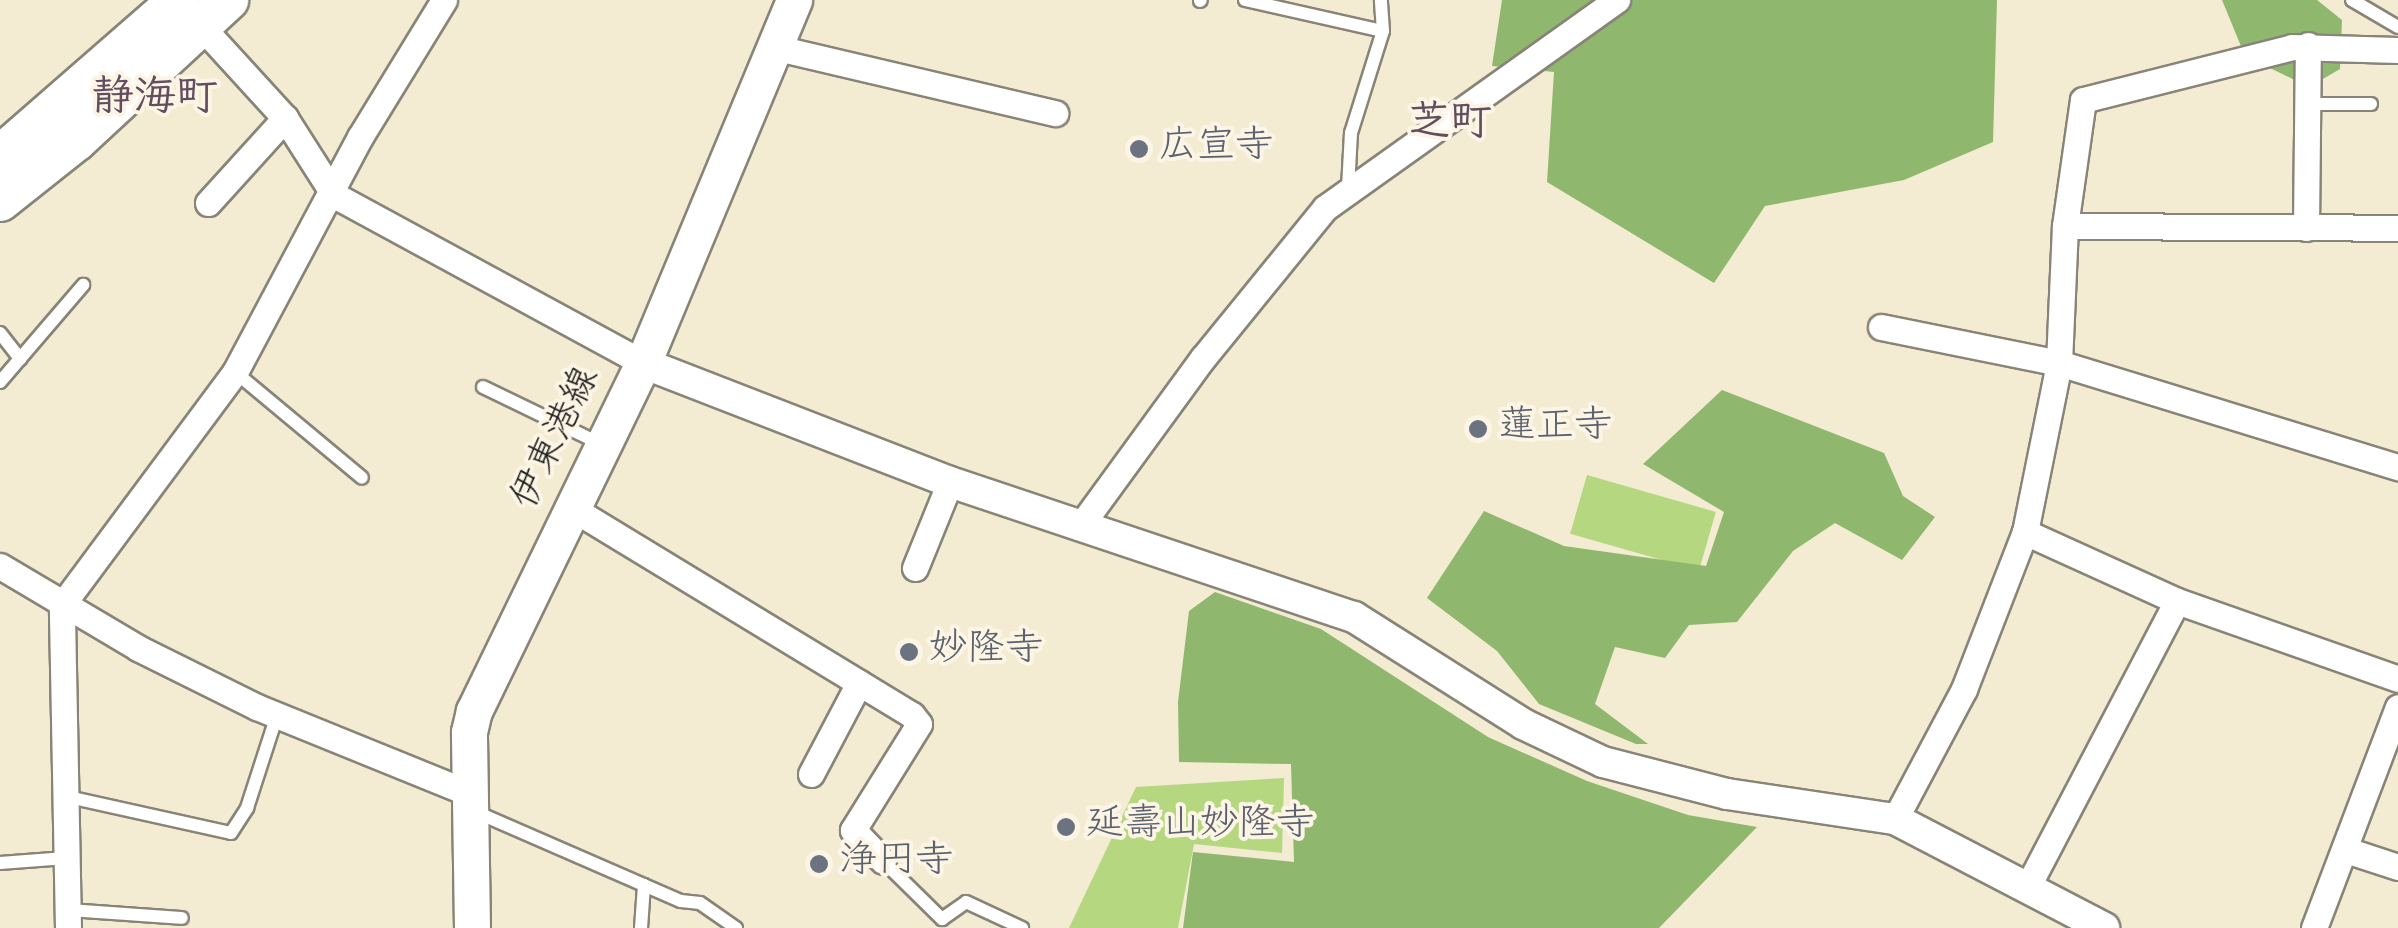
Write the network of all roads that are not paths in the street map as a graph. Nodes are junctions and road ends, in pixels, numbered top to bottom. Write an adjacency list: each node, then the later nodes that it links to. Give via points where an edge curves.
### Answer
1 (444, 0): 19 (street, via 360,137)
2 (794, 0): 11 (main road, 伊東港線)
3 (1246, 0): 9 (lane)
4 (1381, 0): 9 (lane)
5 (1617, 0): 18 (street, via 1413,150)
6 (2352, 0): 8 (lane)
7 (192, 5): 16 (street); 17 (highway); 20 (highway, via 78,140)
8 (2398, 27)
9 (1384, 31): 18 (lane, via 1351,134)
10 (2308, 45): 12 (street); 13 (street); 22 (street, via 2083,100)
11 (773, 48): 15 (street); 29 (main road, 伊東港線)
12 (2398, 50)
13 (2307, 104): 14 (lane); 23 (street)
14 (2371, 104)
15 (1055, 113)
16 (285, 118): 19 (street); 21 (street)
17 (0, 156)
18 (1348, 188): 39 (street, via 1203,358)
19 (334, 195): 29 (street); 31 (street)
20 (0, 201)
21 (208, 203)
22 (2065, 226): 23 (street); 30 (street)
23 (2306, 228): 24 (street)
24 (2398, 228)
25 (83, 285): 28 (lane)
26 (1881, 328): 30 (street)
27 (0, 334): 28 (lane)
28 (20, 359): 32 (lane)
29 (643, 363): 34 (main road, 伊東港線); 37 (street)
30 (2059, 363): 35 (street); 40 (street)
31 (235, 372): 36 (lane); 44 (street)
32 (0, 382)
33 (483, 386): 34 (lane)
34 (600, 444): 38 (main road, 伊東港線)
35 (2398, 467)
36 (362, 478)
37 (950, 482): 39 (street); 42 (street)
38 (570, 507): 46 (street); 51 (main road, 伊東港線, via 474,711)
39 (1081, 525): 52 (street, via 1354,617 1523,724 1603,762 1727,794)
40 (2025, 532): 43 (street); 52 (street, via 1964,689)
41 (0, 566): 44 (street)
42 (915, 568)
43 (2177, 601): 45 (street); 58 (street)
44 (62, 605): 48 (street); 50 (street)
45 (2398, 678)
46 (859, 683): 49 (street); 55 (street, via 920,724 852,830)
47 (2398, 707): 53 (street)
48 (277, 715): 50 (lane, via 247,808 231,833); 51 (street)
49 (811, 774)
50 (64, 796): 54 (street)
51 (469, 801): 59 (lane); 62 (main road, 伊東港線)
52 (1896, 819): 58 (street)
53 (2346, 850): 57 (street); 67 (street)
54 (66, 858): 56 (lane); 61 (street)
55 (883, 861): 65 (lane, via 942,919 966,902)
56 (0, 863)
57 (2398, 867)
58 (2030, 884): 66 (street)
59 (644, 886): 63 (lane); 64 (lane, via 700,903)
60 (182, 918): 61 (lane)
61 (68, 919)
62 (472, 928)
63 (640, 928)
64 (736, 928)
65 (1022, 928)
66 (2104, 928)
67 (2314, 928)

